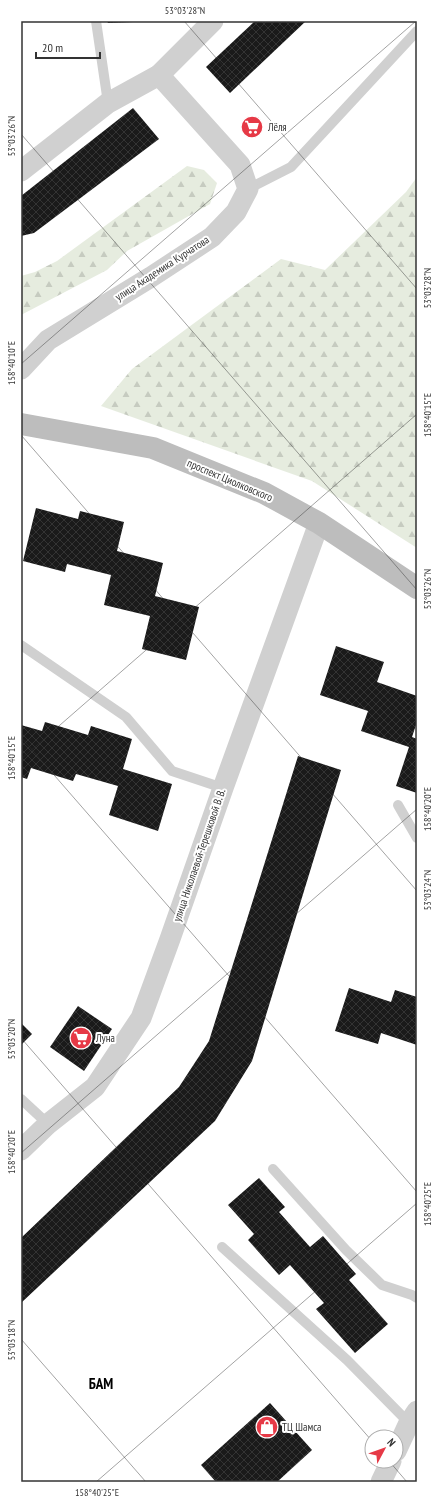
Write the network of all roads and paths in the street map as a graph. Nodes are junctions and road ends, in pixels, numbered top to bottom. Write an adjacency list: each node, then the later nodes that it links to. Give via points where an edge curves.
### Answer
1 (96, 21): 5 (lane)
2 (213, 21): 4 (street)
3 (417, 31): 7 (lane, via 291,168)
4 (159, 75): 5 (street); 7 (street, via 240,165)
5 (108, 103): 6 (street)
6 (21, 171)
7 (248, 189): 8 (street, улица Академика Курчатова, via 236,212 212,237 151,278 48,340)
8 (21, 369)
9 (21, 424): 10 (main road, проспект Циолковского, via 153,448 264,493)
10 (318, 523): 11 (main road, проспект Циолковского); 13 (street, улица Николаевой-Терешковой В. В.)
11 (417, 588)
12 (21, 645): 13 (lane, via 126,716 172,771)
13 (223, 788): 17 (street, улица Николаевой-Терешковой В. В., via 141,1018 95,1087)
14 (398, 805): 15 (lane)
15 (417, 838)
16 (21, 1098): 17 (lane)
17 (48, 1124): 18 (street, улица Николаевой-Терешковой В. В.)
18 (21, 1150)
19 (273, 1169): 21 (lane, via 346,1250 382,1285)
20 (222, 1247): 22 (lane)
21 (417, 1298)
22 (414, 1421): 23 (street)
23 (404, 1438)
24 (387, 1469): 25 (street)
25 (381, 1482)

